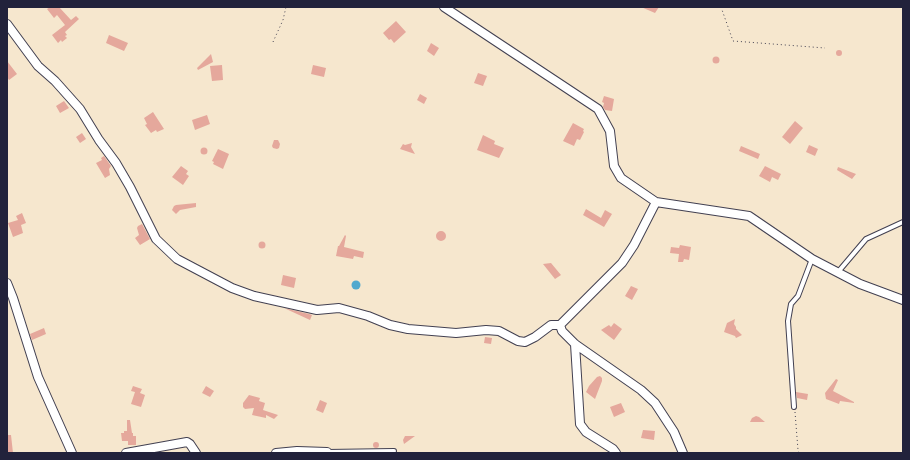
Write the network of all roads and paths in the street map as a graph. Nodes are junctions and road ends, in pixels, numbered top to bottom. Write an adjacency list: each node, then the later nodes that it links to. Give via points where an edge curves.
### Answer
1 (286, 7): 5 (path)
2 (444, 7): 7 (street, via 598,109 610,131 614,166 621,178)
3 (721, 7): 6 (path, via 734,41)
4 (7, 24): 13 (street, via 38,66 80,109 130,186 156,239 177,259 232,288 254,296 317,310 339,308 408,329 456,333 499,331 525,342 551,325)
5 (273, 42)
6 (825, 48)
7 (656, 202): 9 (street, via 749,216); 13 (street, via 622,263)
8 (903, 222): 10 (lane, via 866,239)
9 (812, 259): 10 (street); 15 (lane, via 798,296 791,304 788,321)
10 (838, 272): 12 (street, via 860,284)
11 (7, 283): 18 (street, via 38,377)
12 (903, 300)
13 (560, 325): 14 (street, via 562,331)
14 (575, 344): 22 (street, via 580,424 586,432); 23 (street, via 655,403 674,432)
15 (794, 407): 24 (path)
16 (394, 451): 17 (lane)
17 (327, 452): 21 (street)
18 (72, 453)
19 (126, 453): 20 (street, via 187,442)
20 (196, 453)
21 (276, 453)
22 (616, 453)
23 (683, 453)
24 (799, 453)
25 (838, 453): 26 (path)
26 (857, 453)

